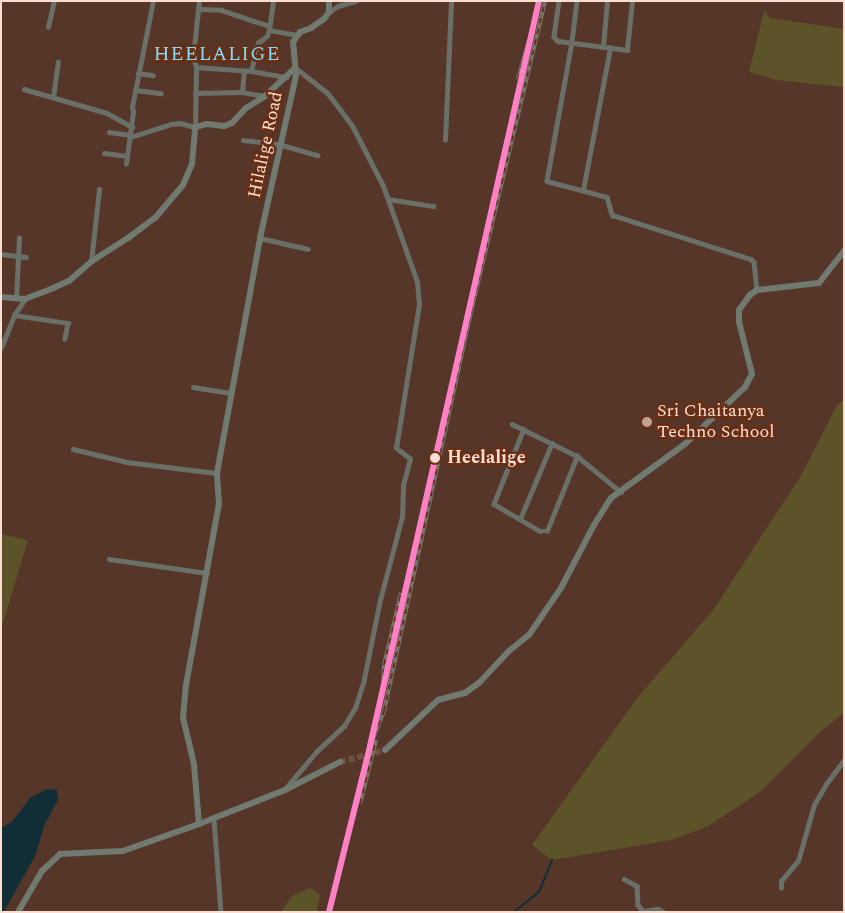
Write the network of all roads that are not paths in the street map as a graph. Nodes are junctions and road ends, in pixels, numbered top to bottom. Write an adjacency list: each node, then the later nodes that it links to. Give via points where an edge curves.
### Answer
1 (54, 1): 14 (street)
2 (152, 1): 25 (street)
3 (199, 1): 12 (street)
4 (273, 1): 15 (street)
5 (329, 1): 13 (street)
6 (356, 1): 13 (street)
7 (451, 1): 40 (street)
8 (559, 1): 17 (street, via 554,37 558,41)
9 (576, 1): 17 (street)
10 (607, 1): 18 (street)
11 (632, 1): 19 (street, via 627,50)
12 (198, 9): 15 (street, via 222,10); 21 (street, via 193,57)
13 (329, 12): 16 (street)
14 (48, 27)
15 (269, 28): 16 (street); 24 (street, via 267,36 258,43)
16 (297, 35): 22 (street, Hilalige Road, via 293,42)
17 (572, 42): 18 (street); 47 (street, via 546,179)
18 (603, 47): 19 (street)
19 (610, 48): 47 (street)
20 (58, 62): 34 (street)
21 (196, 68): 23 (street); 32 (street)
22 (295, 68): 27 (street); 41 (street, Hilalige Road); 48 (street, via 328,94 352,126)
23 (244, 71): 24 (street); 30 (street)
24 (251, 71): 27 (street)
25 (138, 73): 26 (street); 29 (street)
26 (153, 75)
27 (286, 77): 33 (street)
28 (24, 89): 34 (street)
29 (135, 90): 31 (street); 35 (street)
30 (242, 92): 32 (street); 33 (street)
31 (161, 93)
32 (196, 94): 36 (street)
33 (265, 96): 36 (street, via 246,108 232,123)
34 (53, 97): 35 (street, via 108,113)
35 (132, 127): 38 (street)
36 (195, 127): 38 (street, via 171,124); 57 (street, via 192,164 183,185 155,218)
37 (109, 132): 38 (street)
38 (131, 136): 44 (street)
39 (243, 140): 41 (street)
40 (445, 140)
41 (282, 145): 43 (street); 51 (street, Hilalige Road)
42 (104, 153): 44 (street)
43 (318, 154)
44 (127, 156): 45 (street)
45 (126, 164)
46 (99, 189): 57 (street)
47 (582, 190): 58 (street, via 607,197 612,214 751,259)
48 (388, 199): 49 (street); 80 (street, via 418,292 412,360 396,448 410,459 403,485 402,517 355,708 344,726 316,752)
49 (433, 206)
50 (19, 238): 55 (street)
51 (260, 238): 52 (street); 66 (street, Hilalige Road)
52 (308, 249)
53 (844, 251): 58 (street, via 819,283)
54 (1, 254): 55 (street)
55 (17, 257): 56 (street); 60 (street)
56 (26, 257)
57 (90, 262): 61 (street, via 69,280)
58 (757, 290): 73 (street, via 739,310 752,374 749,382 685,444)
59 (1, 297): 60 (street)
60 (16, 299): 61 (street)
61 (25, 299): 62 (street)
62 (14, 315): 63 (street, via 68,323); 64 (street)
63 (64, 339)
64 (1, 348)
65 (193, 387): 66 (street)
66 (232, 392): 72 (street, Hilalige Road)
67 (512, 424): 68 (street)
68 (524, 429): 69 (street); 74 (street, via 494,504)
69 (552, 443): 71 (street); 74 (street)
70 (73, 449): 72 (street, via 127,462)
71 (577, 456): 73 (street); 74 (street, via 547,531 540,531)
72 (217, 473): 76 (street, Hilalige Road, via 219,504)
73 (621, 492): 77 (street, via 611,498 561,588 529,635 479,683 465,693 438,700)
74 (520, 519)
75 (109, 558): 76 (street)
76 (207, 573): 82 (street, Hilalige Road, via 183,718 194,764)
77 (385, 750)
78 (844, 760): 84 (street, via 814,805 798,860 781,881)
79 (340, 762): 80 (street)
80 (285, 790): 81 (street)
81 (214, 819): 82 (street); 86 (street)
82 (200, 824): 85 (street, via 124,851 60,854 42,871)
83 (624, 879): 87 (street, via 637,886 638,905 643,911 658,909)
84 (781, 888)
85 (18, 912)
86 (221, 912)
87 (664, 912)

